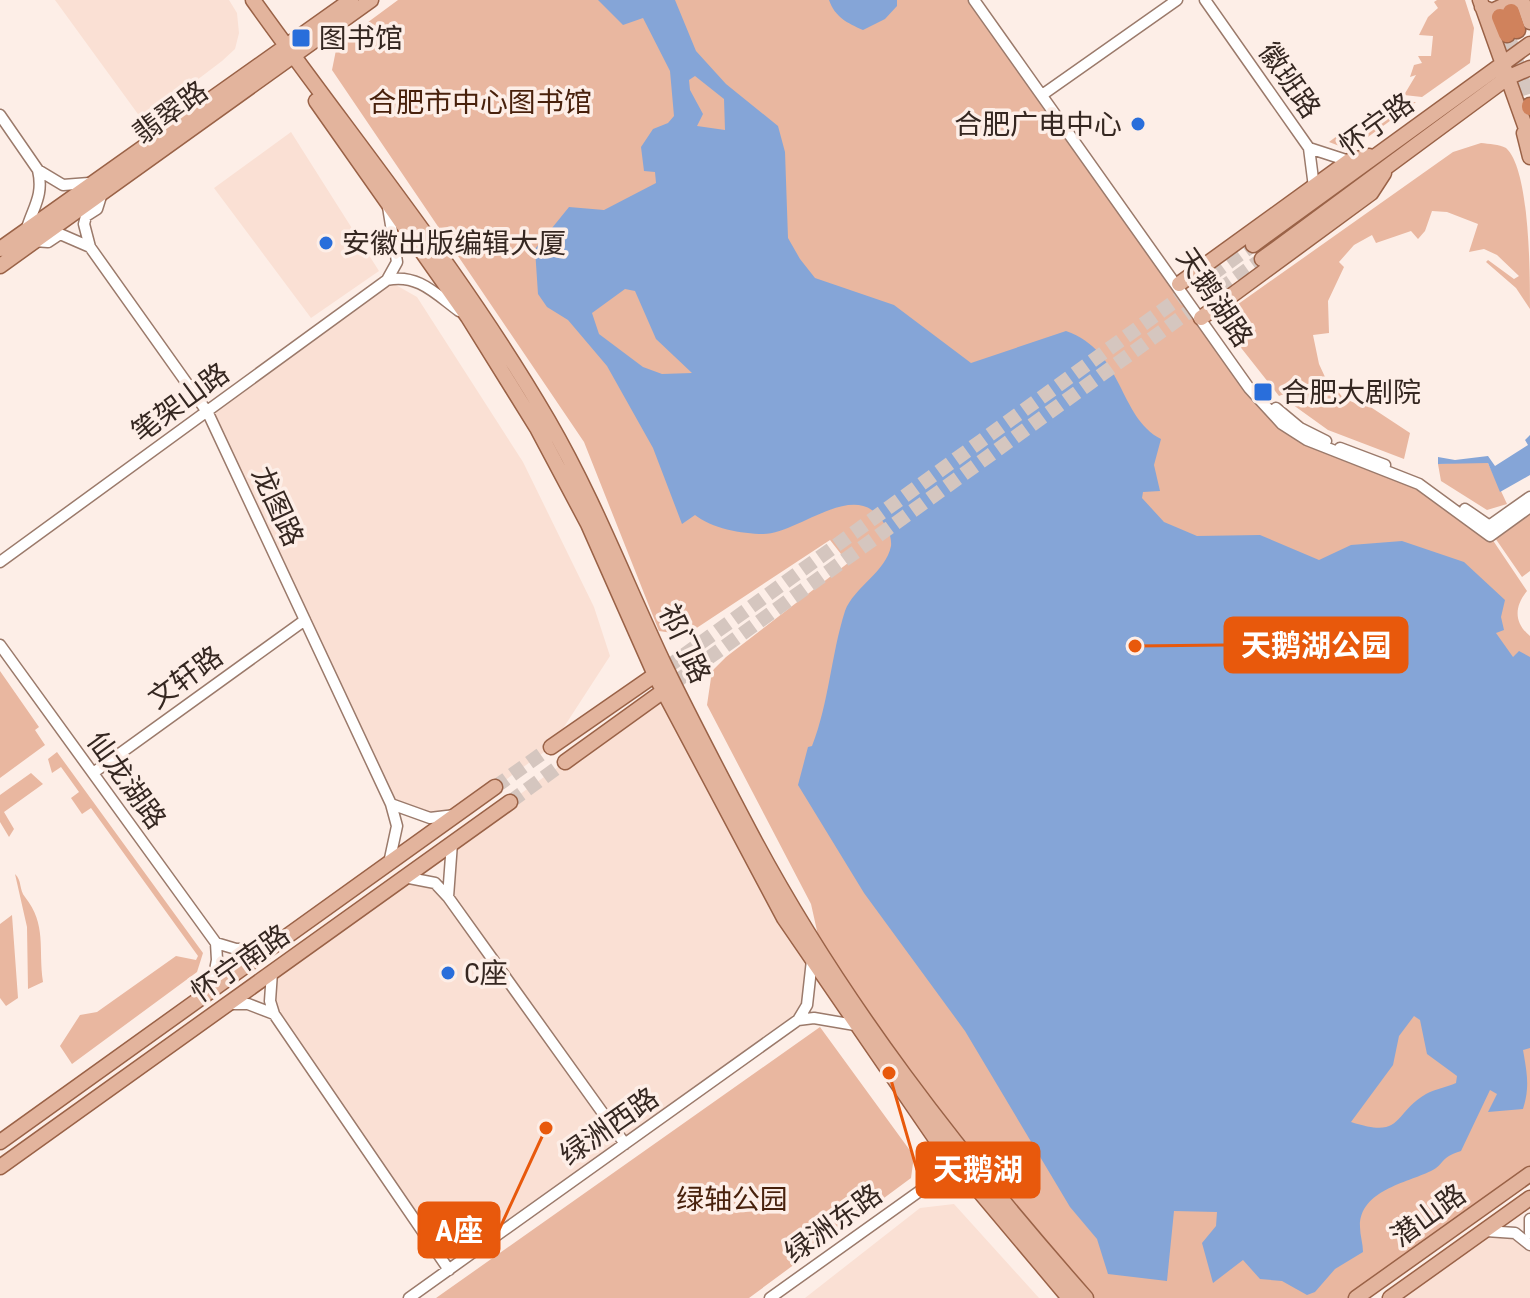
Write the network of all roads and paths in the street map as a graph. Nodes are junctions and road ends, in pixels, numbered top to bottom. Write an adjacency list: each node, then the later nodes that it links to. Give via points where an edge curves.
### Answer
1 (244, 0): 12 (main road, 祁门路)
2 (253, 0): 12 (main road, 祁门路)
3 (351, 0): 12 (main road, 翡翠路)
4 (371, 0): 12 (main road, 翡翠路)
5 (974, 0): 15 (street, 天鹅湖路)
6 (981, 0): 15 (street, 天鹅湖路)
7 (1177, 0): 15 (street)
8 (1205, 0): 19 (street, 徽班路)
9 (1500, 5): 10 (highway); 14 (main road)
10 (1518, 29)
11 (1530, 44): 14 (main road, 怀宁路)
12 (286, 53): 25 (main road, 翡翠路); 27 (main road, 祁门路); 45 (main road, 祁门路, via 396,190 549,421 600,519)
13 (1530, 68): 14 (main road, 怀宁路)
14 (1504, 71): 16 (main road); 20 (main road, 怀宁路); 23 (main road, 怀宁路)
15 (1044, 94): 35 (street, 天鹅湖路)
16 (1526, 107): 18 (main road); 21 (main road)
17 (0, 115): 24 (street)
18 (1530, 140)
19 (1309, 148): 22 (street, 徽班路); 26 (street, 徽班路)
20 (1378, 155): 22 (main road); 29 (main road, 怀宁路)
21 (1530, 157)
22 (1349, 161): 26 (main road)
23 (1386, 168): 32 (main road, 怀宁路); 36 (main road, via 1371,193)
24 (38, 170): 25 (street, via 63,185); 28 (street, via 42,186)
25 (98, 187): 28 (main road, 翡翠路); 30 (street, via 97,209 84,224)
26 (1314, 187): 35 (main road)
27 (386, 197): 34 (street, via 397,251); 37 (main road, 祁门路)
28 (30, 236): 30 (street, via 48,242 60,234); 31 (main road, 翡翠路); 33 (main road, 翡翠路)
29 (1253, 245)
30 (90, 247): 38 (street, 龙图路)
31 (0, 249)
32 (1262, 259)
33 (0, 266)
34 (387, 280): 37 (street, via 406,276 418,281); 38 (street, 笔架山路)
35 (1180, 283): 36 (street, 天鹅湖路)
36 (1203, 316): 41 (street, 天鹅湖路, via 1249,388 1282,424 1354,461 1419,484)
37 (468, 317): 45 (main road, 祁门路, via 537,428)
38 (208, 413): 42 (street, 笔架山路); 43 (street, 龙图路)
39 (1530, 497): 41 (street)
40 (1530, 507): 41 (street)
41 (1490, 531)
42 (0, 562)
43 (305, 620): 49 (street, 文轩路); 52 (street, 龙图路)
44 (0, 645): 49 (street, 仙龙湖路)
45 (660, 671): 46 (main road, 祁门路); 47 (main road)
46 (669, 687): 48 (main road); 60 (main road, 祁门路, via 741,841); 83 (main road, 祁门路, via 795,912 903,1074 982,1179)
47 (551, 747)
48 (565, 762)
49 (93, 773): 58 (street, 仙龙湖路)
50 (495, 787): 53 (main road, 怀宁南路)
51 (510, 802): 54 (main road, 怀宁南路)
52 (391, 804): 53 (street, via 430,818); 55 (street, via 397,826)
53 (457, 815): 55 (main road, 怀宁南路)
54 (452, 843): 56 (main road, 怀宁南路); 57 (street)
55 (389, 863): 59 (main road, 怀宁南路)
56 (404, 877): 57 (street, via 435,883); 61 (main road, 怀宁南路)
57 (448, 897): 69 (street)
58 (216, 943): 59 (street, via 236,949); 62 (street)
59 (272, 948): 62 (main road, 怀宁南路)
60 (812, 960): 65 (street, via 807,1005); 66 (main road, 祁门路)
61 (272, 972): 63 (main road, 怀宁南路); 64 (street)
62 (210, 993): 68 (main road, 怀宁南路)
63 (227, 1004): 64 (street, via 248,1004); 70 (main road, 怀宁南路)
64 (274, 1014): 79 (street)
65 (798, 1020): 66 (street); 69 (street, 绿洲西路)
66 (855, 1025): 67 (main road, 祁门路)
67 (937, 1141): 72 (main road, 祁门路); 73 (street)
68 (0, 1142)
69 (625, 1144): 79 (street, 绿洲西路)
70 (0, 1167)
71 (1530, 1174): 84 (main road, 潜山路)
72 (972, 1187): 73 (street); 82 (main road, 祁门路)
73 (924, 1188): 81 (street, 绿洲东路)
74 (1530, 1198): 76 (main road, 潜山路)
75 (1530, 1219): 77 (street)
76 (1484, 1231): 78 (street, via 1515,1233); 85 (main road, 潜山路)
77 (1530, 1233)
78 (1530, 1245)
79 (449, 1270): 80 (street, 绿洲西路)
80 (409, 1298)
81 (770, 1298)
82 (1069, 1298)
83 (1086, 1298)
84 (1356, 1298)
85 (1390, 1298)

